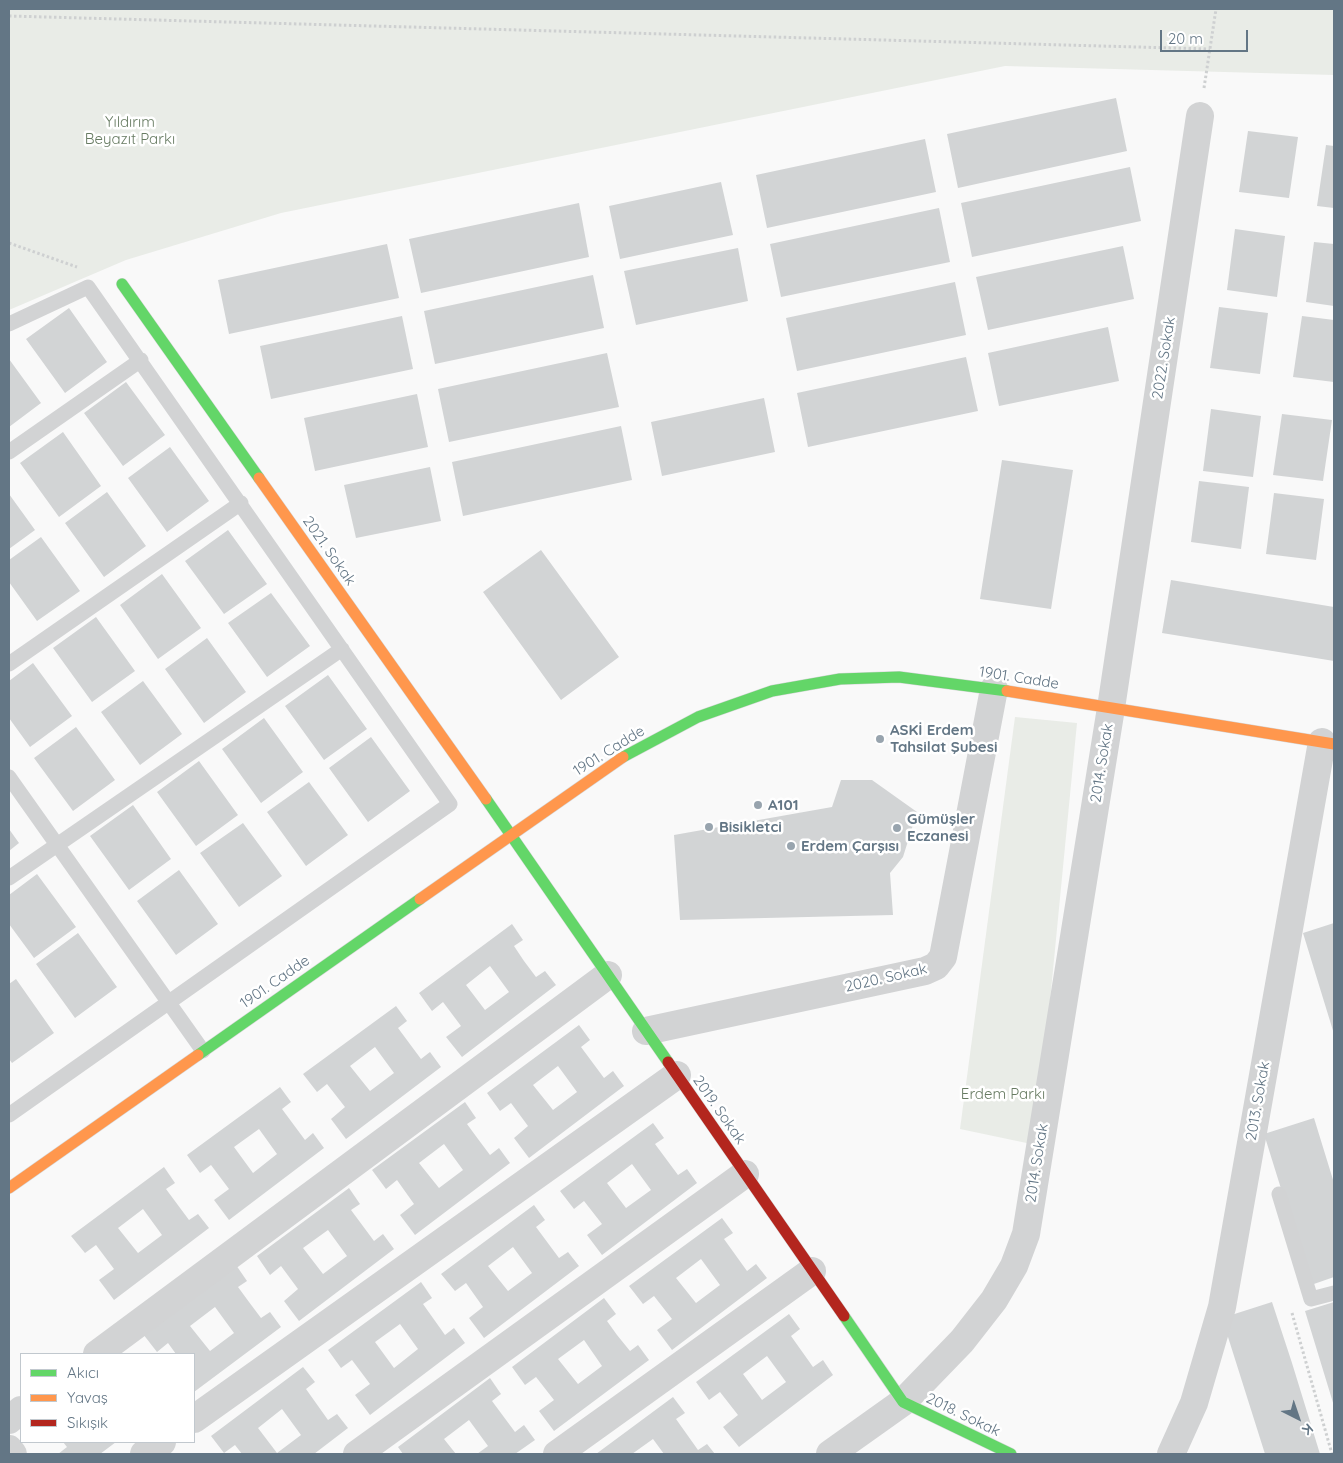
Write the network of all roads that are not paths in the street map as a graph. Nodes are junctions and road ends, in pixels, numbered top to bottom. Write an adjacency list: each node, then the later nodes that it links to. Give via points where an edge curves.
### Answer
1 (1200, 116): 10 (street, 2022. Sokak)
2 (122, 284): 13 (street, 2021. Sokak)
3 (9, 324): 4 (lane, via 88,287)
4 (141, 360): 5 (lane); 6 (lane)
5 (9, 452)
6 (241, 503): 7 (lane); 8 (lane)
7 (342, 650): 14 (lane); 17 (lane, via 450,804)
8 (9, 664)
9 (994, 689): 10 (street, 1901. Cadde); 13 (street, 1901. Cadde, via 899,677 840,680 772,691 698,717 618,760); 18 (street, 2020. Sokak, via 943,957 936,966)
10 (1111, 708): 11 (street, 1901. Cadde); 28 (street, 2014. Sokak, via 1026,1234 1014,1266 994,1300 962,1341)
11 (1328, 743): 40 (street, 2013. Sokak, via 1222,1307 1194,1403)
12 (9, 777): 14 (lane)
13 (511, 835): 16 (street, 2019. Sokak); 19 (street, 1901. Cadde)
14 (57, 845): 15 (lane); 17 (lane)
15 (9, 878)
16 (608, 975): 18 (street, 2019. Sokak); 27 (street)
17 (168, 1002): 19 (lane); 21 (lane)
18 (646, 1031): 20 (street, 2019. Sokak)
19 (203, 1051): 23 (street, 1901. Cadde)
20 (677, 1075): 22 (street, 2019. Sokak); 30 (street)
21 (9, 1115)
22 (745, 1174): 25 (street, 2019. Sokak); 36 (street)
23 (9, 1188)
24 (1279, 1194): 26 (lane, via 1311,1299)
25 (812, 1272): 28 (street, 2019. Sokak); 37 (street)
26 (1334, 1293)
27 (98, 1353)
28 (903, 1402): 38 (street, 2014. Sokak); 39 (street, 2018. Sokak)
29 (20, 1411): 31 (street)
30 (195, 1418)
31 (9, 1420)
32 (160, 1443): 35 (street)
33 (9, 1448): 34 (street)
34 (13, 1454)
35 (144, 1454)
36 (357, 1454)
37 (557, 1454)
38 (830, 1454)
39 (1011, 1454)
40 (1171, 1454)

